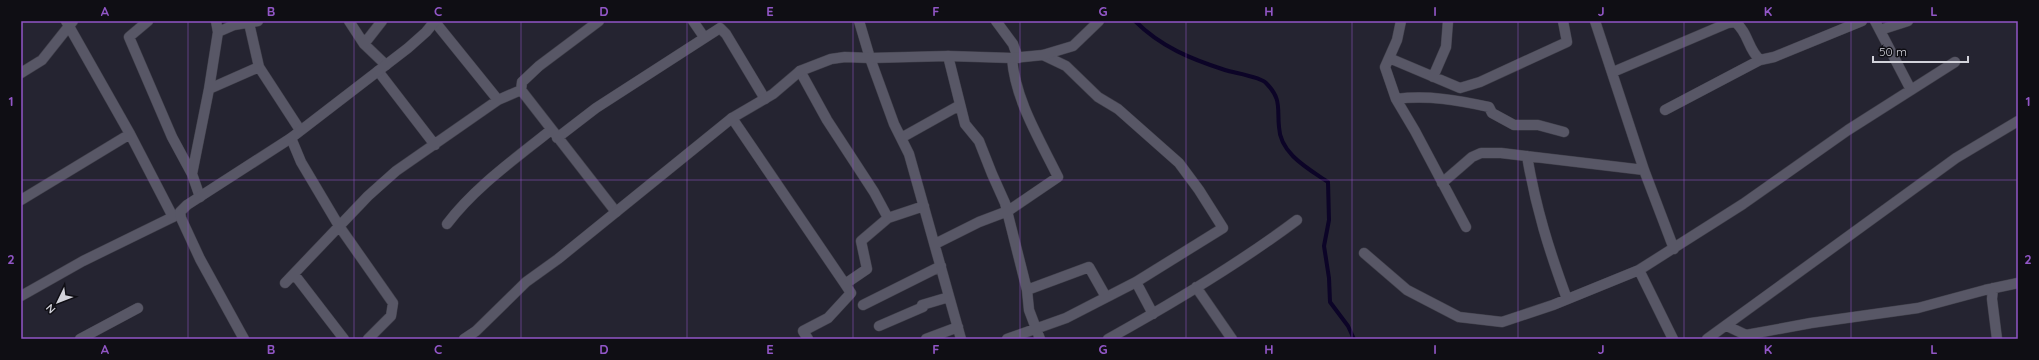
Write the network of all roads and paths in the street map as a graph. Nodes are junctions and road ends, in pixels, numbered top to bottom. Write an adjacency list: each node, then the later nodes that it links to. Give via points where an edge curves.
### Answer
1 (148, 21): 55 (street, via 129,37 172,137)
2 (216, 21): 20 (street)
3 (349, 21): 22 (street)
4 (382, 21): 22 (street)
5 (435, 21): 31 (street, via 426,32); 41 (street)
6 (693, 21): 21 (street)
7 (859, 21): 25 (street)
8 (996, 21): 26 (street, via 1013,44)
9 (1099, 21): 23 (street, via 1073,46)
10 (1401, 21): 27 (street, via 1397,40)
11 (1448, 21): 35 (street, via 1446,47)
12 (1563, 21): 35 (street, via 1567,42 1480,82 1460,88)
13 (1595, 21): 34 (street)
14 (1862, 21): 28 (street)
15 (1908, 21): 19 (street)
16 (69, 22): 33 (street, via 42,60); 48 (street)
17 (253, 22): 20 (street, via 234,25); 30 (street)
18 (596, 22): 37 (street, via 539,66 522,82)
19 (1877, 25): 38 (street)
20 (218, 32): 36 (street)
21 (704, 37): 39 (street, via 720,28 726,34); 49 (street)
22 (364, 44): 31 (street)
23 (1043, 55): 26 (street); 74 (street, via 1066,66 1098,97 1118,108 1179,163 1223,228)
24 (948, 56): 25 (street); 26 (street); 42 (street)
25 (870, 58): 32 (street, via 831,59); 51 (street)
26 (1015, 58): 60 (street, via 1013,73 1024,105 1058,177)
27 (1389, 58): 35 (street); 40 (street, via 1385,67)
28 (1760, 60): 34 (street, via 1753,53 1743,28 1735,22); 43 (street)
29 (1955, 62): 38 (street)
30 (259, 67): 36 (street); 46 (street)
31 (382, 68): 46 (street); 52 (street)
32 (800, 71): 39 (street); 63 (street, via 827,120)
33 (21, 72)
34 (1613, 72): 54 (street)
35 (1433, 77)
36 (209, 89): 55 (street)
37 (521, 90): 41 (street); 49 (street)
38 (1911, 90): 69 (street)
39 (765, 99): 44 (street)
40 (1396, 99): 47 (street, via 1418,96 1459,100 1489,107 1492,113 1514,125 1538,125); 56 (street)
41 (498, 100): 52 (street)
42 (960, 105): 51 (street); 60 (street, via 965,124 978,141)
43 (1665, 110)
44 (732, 118): 61 (street); 77 (street)
45 (2018, 121): 89 (street, via 1956,158 1821,254)
46 (300, 130): 50 (street)
47 (1564, 132)
48 (130, 134): 58 (street); 62 (street)
49 (554, 134): 61 (street); 65 (street, via 486,183)
50 (291, 138): 57 (street); 66 (street, via 301,162)
51 (901, 138): 59 (street, via 909,154)
52 (435, 145): 66 (street, via 396,171)
53 (1527, 156): 54 (street); 56 (street, via 1482,153 1472,157); 84 (street, via 1540,220)
54 (1644, 170): 69 (street)
55 (192, 174): 57 (street)
56 (1442, 183): 67 (street)
57 (200, 197): 62 (street)
58 (21, 200)
59 (924, 206): 63 (street); 68 (street)
60 (1008, 211): 68 (street); 80 (street)
61 (616, 212): 98 (street, via 526,282 476,331)
62 (176, 215): 81 (street, via 83,261); 95 (street)
63 (888, 218): 77 (street, via 861,241 866,269)
64 (1297, 220): 78 (street, via 1230,268)
65 (447, 224)
66 (339, 226): 73 (street); 97 (street, via 393,303 391,316)
67 (1466, 227)
68 (935, 244): 71 (street)
69 (1674, 249): 72 (street)
70 (1364, 253): 84 (street, via 1407,290 1459,317 1502,322)
71 (941, 266): 82 (street); 85 (street)
72 (1639, 270): 84 (street); 105 (street)
73 (294, 274): 75 (street); 96 (street)
74 (1136, 282): 83 (street); 87 (street)
75 (285, 283)
76 (2018, 283): 79 (street)
77 (845, 284): 99 (street, via 851,293 828,318 803,331)
78 (1196, 287): 87 (street); 93 (street)
79 (1993, 288): 89 (street, via 1918,308 1746,335); 107 (street)
80 (1027, 290): 83 (street, via 1089,267); 92 (street, via 1029,310)
81 (21, 296)
82 (949, 297): 88 (street, via 922,305 923,307); 90 (street)
83 (1106, 297): 92 (street)
84 (1567, 299)
85 (862, 305)
86 (138, 308): 94 (street)
87 (1153, 314): 91 (street)
88 (879, 326)
89 (1727, 326): 106 (street)
90 (958, 327): 100 (street); 101 (street)
91 (1125, 330): 103 (street); 104 (street)
92 (1039, 334): 102 (street)
93 (1228, 338)
94 (80, 339)
95 (244, 339)
96 (344, 339)
97 (368, 339)
98 (464, 339)
99 (808, 339)
100 (926, 339)
101 (961, 339)
102 (1006, 339)
103 (1108, 339)
104 (1130, 339)
105 (1673, 339)
106 (1707, 339)
107 (1997, 339)

